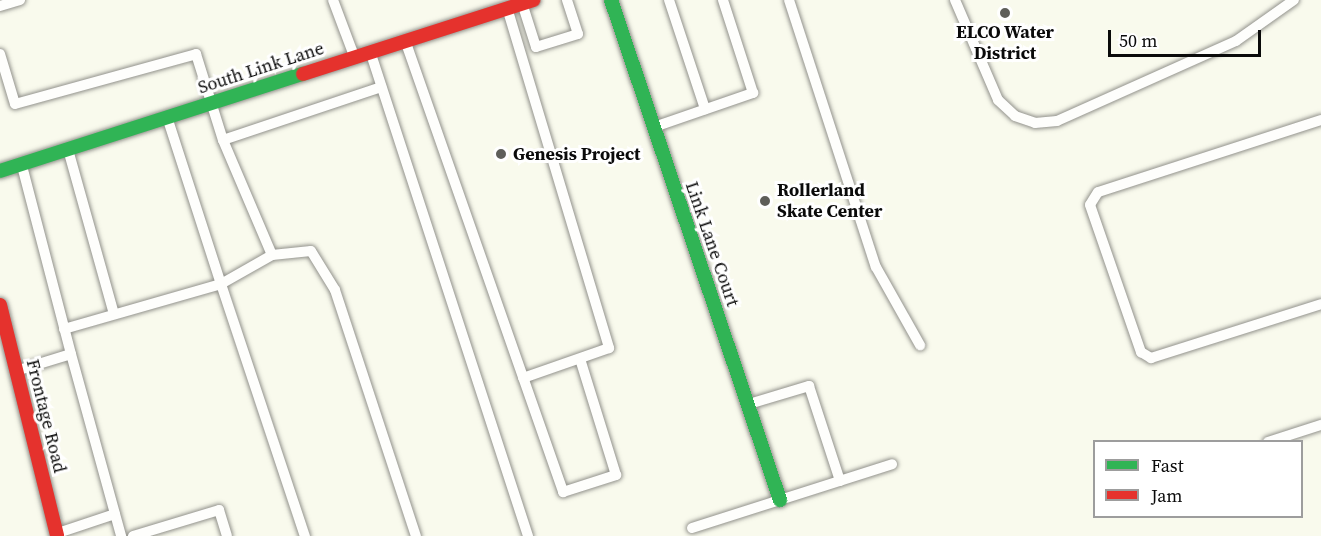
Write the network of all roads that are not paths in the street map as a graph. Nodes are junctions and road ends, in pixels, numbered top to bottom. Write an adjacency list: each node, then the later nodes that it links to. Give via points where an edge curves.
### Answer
1 (20, 0): 11 (lane)
2 (333, 0): 18 (lane)
3 (567, 0): 14 (lane, via 578,34)
4 (611, 0): 24 (street, Link Lane Court)
5 (669, 0): 21 (lane)
6 (723, 0): 21 (lane, via 753,93)
7 (789, 0): 35 (lane, via 876,267)
8 (956, 0): 9 (lane, via 998,100 1015,116 1035,123 1057,121 1236,41)
9 (1294, 0)
10 (527, 2): 12 (street, South Link Lane); 14 (lane)
11 (0, 6)
12 (507, 8): 13 (street, South Link Lane); 16 (lane)
13 (406, 43): 15 (street, South Link Lane); 39 (lane)
14 (536, 47): 16 (lane)
15 (370, 52): 18 (street, South Link Lane); 19 (lane)
16 (521, 52): 37 (lane, via 609,348)
17 (0, 54): 20 (lane, via 15,104 195,54)
18 (354, 57): 20 (street, South Link Lane)
19 (381, 87): 25 (lane); 54 (lane)
20 (212, 103): 22 (street, South Link Lane); 25 (lane)
21 (705, 109): 24 (lane)
22 (166, 117): 26 (street, South Link Lane); 30 (lane)
23 (1321, 120): 31 (lane, via 1098,192 1090,205 1141,352 1151,358)
24 (654, 127): 40 (street, Link Lane Court)
25 (223, 140): 29 (lane)
26 (68, 149): 27 (street, South Link Lane); 33 (lane)
27 (22, 164): 28 (street, South Link Lane); 34 (lane)
28 (0, 171)
29 (272, 255): 30 (lane); 53 (lane, via 311,250 335,290)
30 (221, 284): 33 (lane); 52 (lane)
31 (1321, 304)
32 (0, 305): 38 (street, Frontage Road)
33 (114, 314): 34 (lane)
34 (64, 330): 36 (lane)
35 (920, 345)
36 (71, 354): 38 (lane); 46 (lane)
37 (580, 359): 39 (lane); 39 (lane, via 616,475 563,492)
38 (16, 370): 48 (street, Frontage Road)
39 (523, 378)
40 (747, 405): 44 (lane, via 809,386); 45 (street, Link Lane Court)
41 (1321, 425): 42 (lane)
42 (1271, 440)
43 (892, 464): 44 (lane)
44 (840, 481): 45 (lane)
45 (780, 500): 47 (lane)
46 (115, 514): 48 (lane); 49 (lane)
47 (692, 528)
48 (57, 535)
49 (121, 536)
50 (133, 536): 51 (lane, via 219,510)
51 (227, 536)
52 (305, 536)
53 (416, 536)
54 (528, 536)

